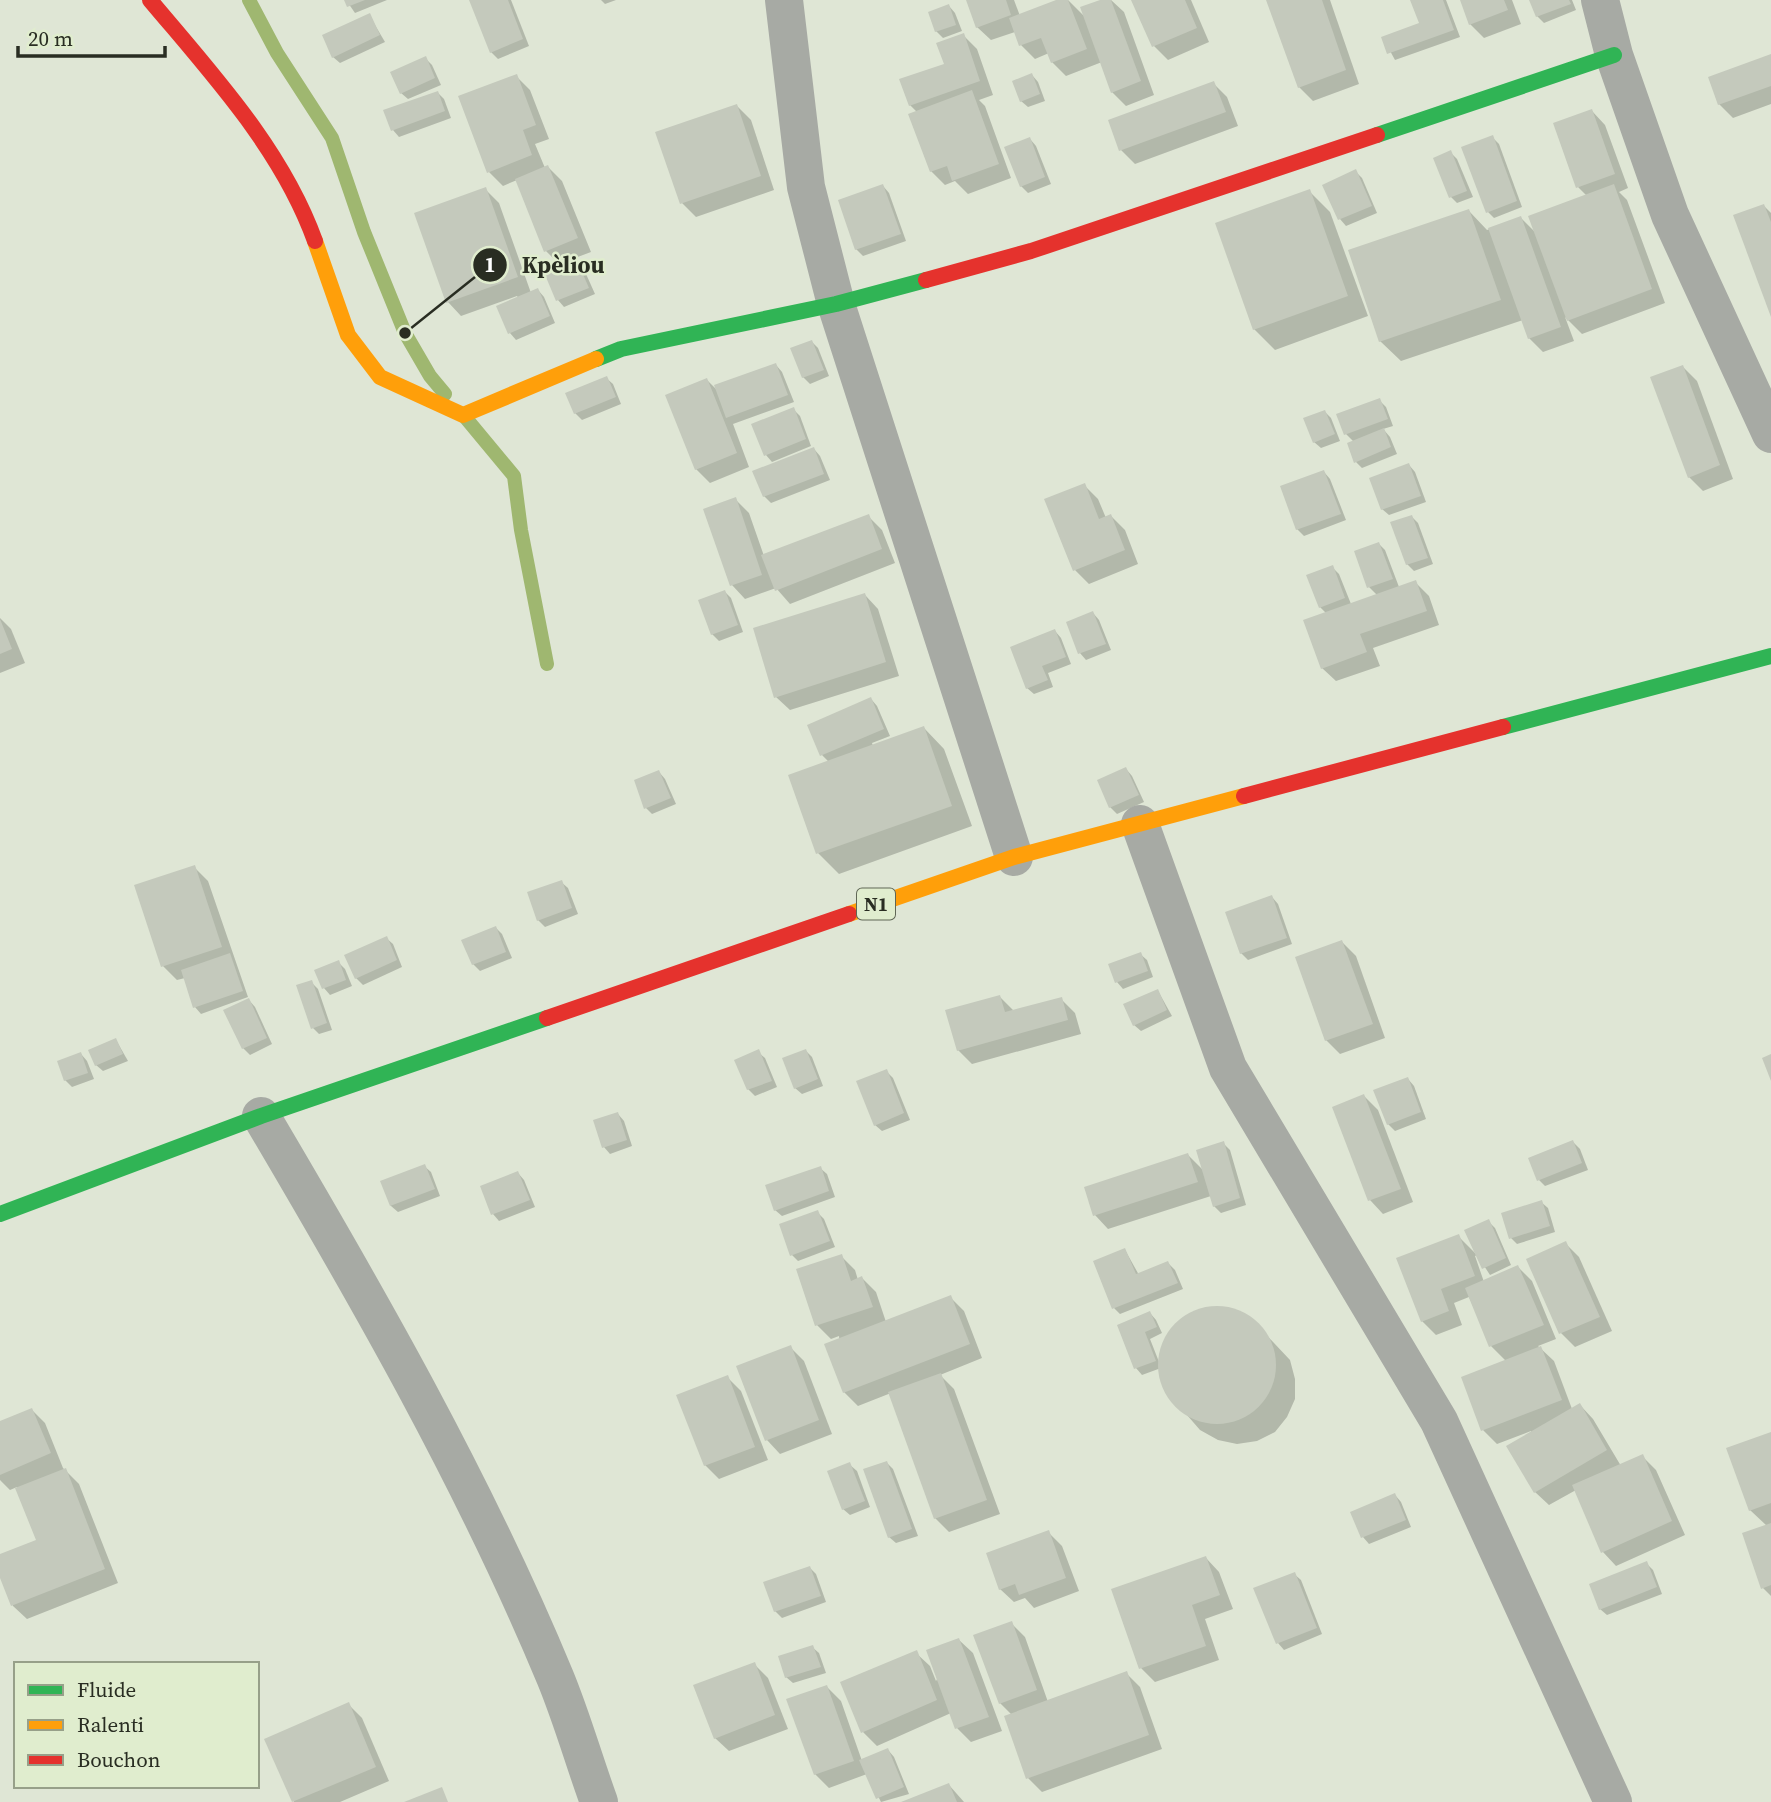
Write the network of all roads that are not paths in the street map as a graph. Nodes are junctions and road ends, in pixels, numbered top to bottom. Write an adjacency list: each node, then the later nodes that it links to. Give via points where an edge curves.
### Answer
1 (150, 0): 5 (main road, via 272,153 312,230 348,335 380,377 463,415 621,349)
2 (784, 0): 5 (street, via 806,187)
3 (1600, 0): 4 (street)
4 (1614, 55): 5 (main road, via 1031,251); 6 (street, via 1670,215)
5 (836, 304): 9 (street)
6 (1771, 433)
7 (1771, 656): 8 (main road, N1)
8 (1140, 824): 9 (main road, N1); 13 (street, via 1228,1068 1438,1421)
9 (1014, 857): 10 (main road, N1)
10 (261, 1116): 11 (main road, N1); 12 (street, via 337,1245 482,1514 556,1679)
11 (0, 1214)
12 (599, 1802)
13 (1613, 1802)

